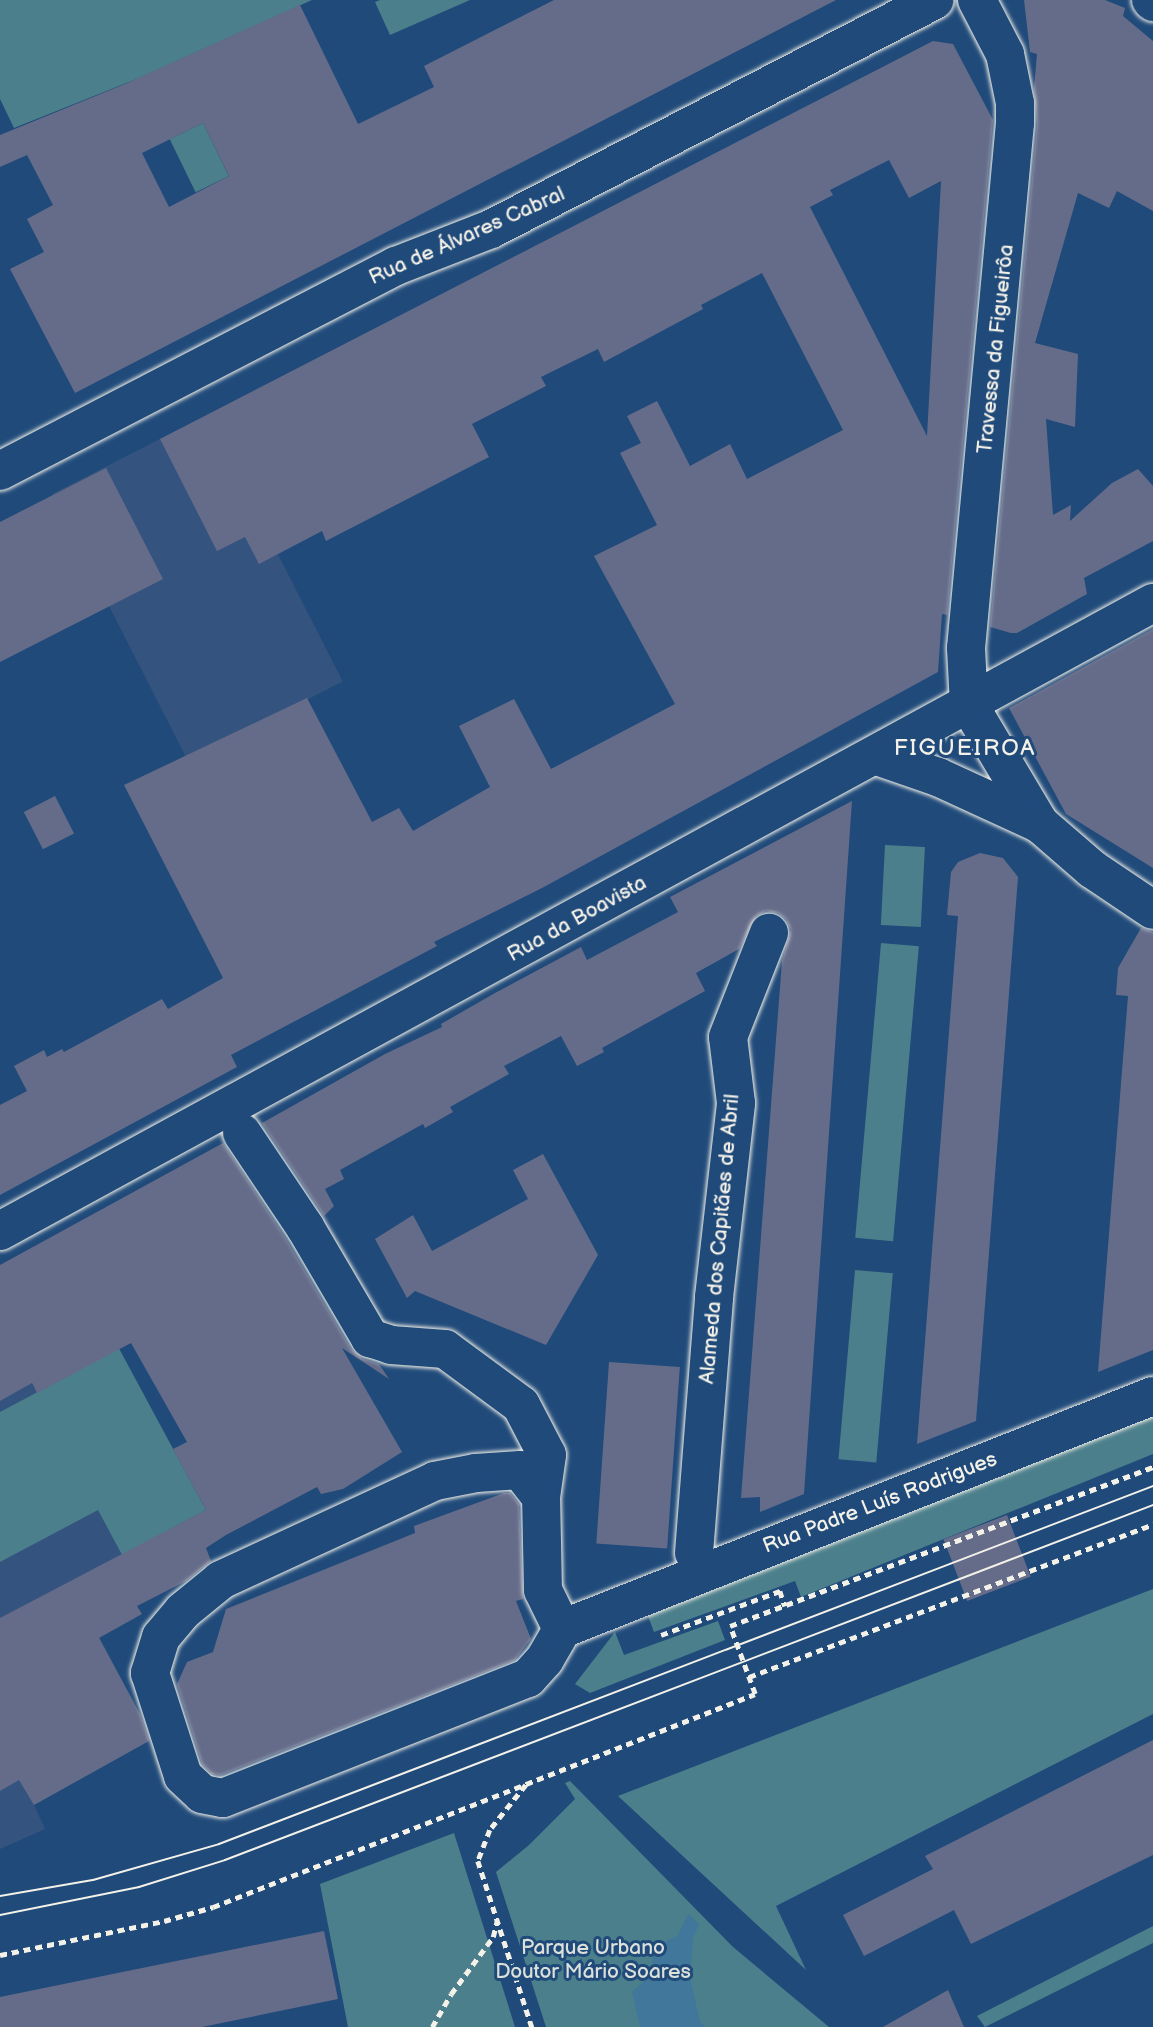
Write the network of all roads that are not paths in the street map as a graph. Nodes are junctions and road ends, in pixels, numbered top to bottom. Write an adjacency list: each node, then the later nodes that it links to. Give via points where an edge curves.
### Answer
1 (934, 0): 3 (street, Rua de Álvares Cabral, via 491,229 396,265)
2 (977, 0): 5 (street, Travessa da Figueirôa, via 1005,54 1015,123 966,648)
3 (0, 471)
4 (1153, 603): 5 (street, Rua da Boavista)
5 (969, 705): 6 (street, Rua da Boavista); 7 (street)
6 (877, 755): 7 (street, via 938,777); 11 (street, Rua da Boavista)
7 (1040, 824): 8 (street, via 1092,869)
8 (1153, 910)
9 (769, 933): 14 (street, Alameda dos Capitães de Abril, via 728,1037 736,1103)
10 (242, 1133): 13 (street, via 305,1227 370,1338 391,1345 445,1349 521,1405 547,1455)
11 (0, 1231)
12 (1153, 1396): 15 (street, Rua Padre Luís Rodrigues)
13 (541, 1497): 15 (street, via 543,1590); 15 (street, via 520,1470 476,1472 435,1481 221,1580 183,1611 161,1637 150,1673 183,1776 202,1794 223,1798 528,1678)
14 (694, 1553)
15 (562, 1629)

